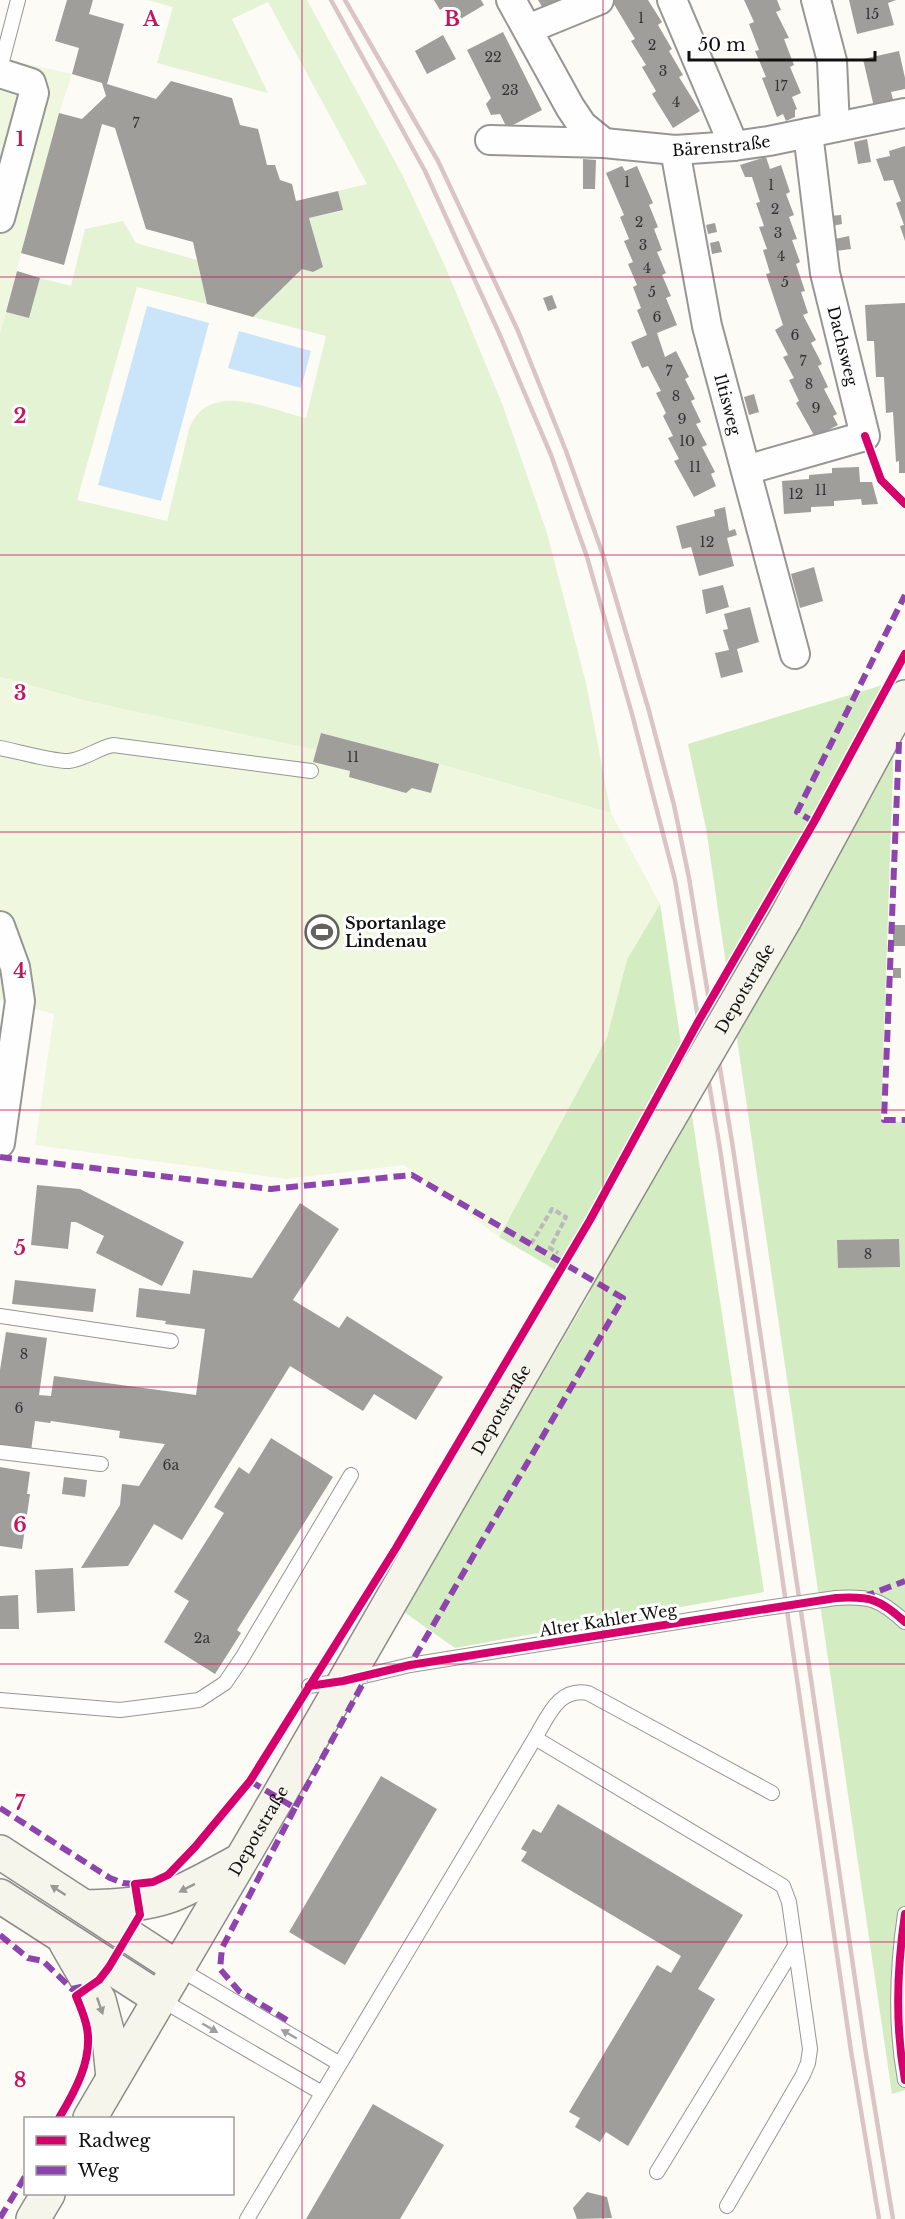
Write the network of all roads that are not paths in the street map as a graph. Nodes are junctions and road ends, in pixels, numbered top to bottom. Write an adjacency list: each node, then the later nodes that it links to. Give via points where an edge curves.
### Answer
1 (18, 0): 7 (lane)
2 (511, 0): 6 (street)
3 (599, 0): 6 (street)
4 (672, 0): 13 (street)
5 (816, 0): 9 (street, via 832,61)
6 (528, 29): 12 (street, via 582,125)
7 (0, 71): 15 (street, via 34,87)
8 (905, 113): 9 (street, Bärenstraße)
9 (835, 127): 10 (street, Bärenstraße)
10 (808, 132): 13 (street, Bärenstraße); 17 (street, Dachsweg, via 825,273 865,436)
11 (490, 140): 12 (street, Bärenstraße)
12 (604, 143): 14 (street, Bärenstraße)
13 (734, 146): 14 (street, Bärenstraße)
14 (675, 150): 17 (street, Iltisweg, via 707,326)
15 (6, 172): 16 (street)
16 (0, 218)
17 (746, 470): 18 (street, Iltisweg)
18 (795, 654)
19 (905, 697): 31 (main road, Depotstraße, bridge, via 785,919)
20 (0, 748): 21 (lane, via 67,761 113,745)
21 (311, 771)
22 (0, 927): 23 (street, via 15,967 20,1001)
23 (6, 1054): 24 (street)
24 (0, 1143)
25 (0, 1316): 26 (lane)
26 (171, 1341)
27 (0, 1452): 28 (lane)
28 (101, 1464)
29 (351, 1475): 33 (lane, via 242,1658 225,1683 199,1700 120,1710)
30 (905, 1622): 31 (lane, Alter Kahler Weg, bridge, via 887,1605 863,1597 836,1598 411,1665)
31 (343, 1681): 32 (lane, Alter Kahler Weg); 37 (main road, Depotstraße)
32 (309, 1686)
33 (0, 1700)
34 (535, 1738): 35 (lane, via 558,1701 580,1692); 42 (lane, via 783,1886); 45 (lane)
35 (772, 1793)
36 (0, 1852): 39 (main road, one-way to 36)
37 (239, 1861): 39 (main road, one-way to 39, via 159,1899); 43 (main road, Depotstraße)
38 (0, 1896): 41 (main road)
39 (85, 1907): 43 (main road)
40 (905, 1914): 47 (lane, via 899,1980)
41 (62, 1937): 44 (main road); 46 (main road, one-way to 46, via 99,2000 109,2038)
42 (795, 1946): 50 (lane); 52 (lane, via 810,2049 808,2063)
43 (178, 1968): 44 (main road, Depotstraße); 45 (lane, one-way to 43)
44 (160, 1999): 46 (main road, Depotstraße); 48 (lane, one-way to 48)
45 (340, 2064): 48 (lane)
46 (112, 2078): 49 (main road, Depotstraße)
47 (905, 2080)
48 (322, 2093): 54 (lane)
49 (91, 2117)
50 (657, 2172)
51 (47, 2195): 53 (main road)
52 (727, 2206)
53 (33, 2219)
54 (247, 2219)

